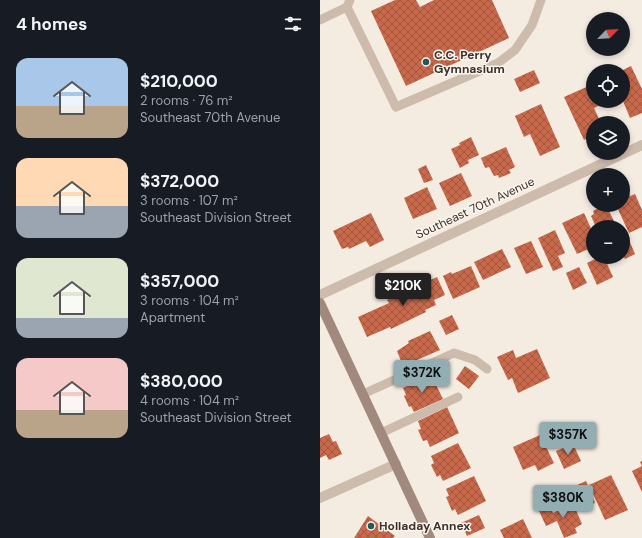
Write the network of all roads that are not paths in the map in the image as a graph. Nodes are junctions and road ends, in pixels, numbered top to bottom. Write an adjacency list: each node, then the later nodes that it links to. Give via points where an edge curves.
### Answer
1 (541, 0): 2 (lane, via 532,25 515,50 498,63 396,107)
2 (349, 4): 3 (lane)
3 (320, 20)
4 (642, 145): 5 (street, Southeast 70th Avenue)
5 (320, 295)
6 (320, 303): 8 (main road)
7 (487, 369): 8 (lane, via 476,360 454,353)
8 (363, 394): 10 (main road)
9 (458, 397): 10 (lane)
10 (381, 433): 11 (main road)
11 (396, 464): 12 (street); 13 (main road)
12 (320, 498)
13 (430, 538)

